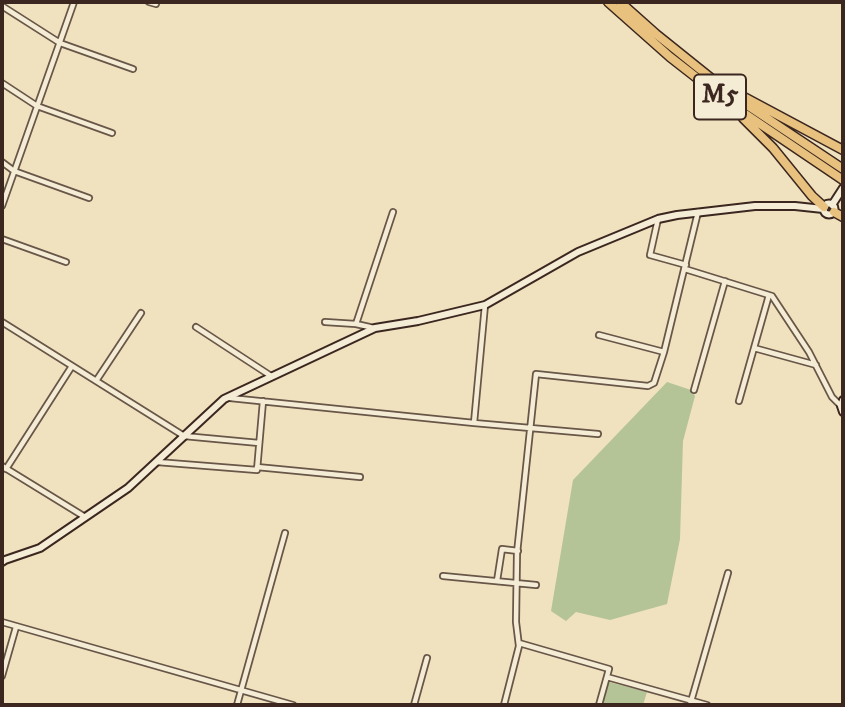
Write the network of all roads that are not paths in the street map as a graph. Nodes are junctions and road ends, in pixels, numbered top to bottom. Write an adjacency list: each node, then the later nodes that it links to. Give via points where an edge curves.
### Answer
1 (74, 2): 7 (street)
2 (149, 2): 5 (street)
3 (608, 2): 11 (highway, M5)
4 (620, 2): 10 (highway, M5)
5 (156, 4)
6 (2, 6): 7 (street)
7 (60, 43): 8 (street); 12 (street)
8 (133, 69)
9 (2, 83): 12 (street)
10 (719, 85): 14 (highway); 16 (highway, M5)
11 (729, 103): 18 (highway, M5); 21 (highway)
12 (37, 106): 13 (street); 17 (street)
13 (112, 133)
14 (843, 149)
15 (2, 162): 17 (street)
16 (843, 169)
17 (14, 171): 19 (street); 20 (street)
18 (843, 183): 21 (street)
19 (89, 198)
20 (2, 206)
21 (828, 208): 23 (street, via 755,206); 24 (highway)
22 (393, 212): 35 (street)
23 (698, 212): 25 (street); 28 (street)
24 (843, 217)
25 (658, 219): 28 (street, via 650,255); 31 (street, via 578,252)
26 (2, 239): 27 (street)
27 (65, 262)
28 (685, 267): 29 (street); 40 (street)
29 (725, 281): 30 (street); 45 (street)
30 (769, 295): 39 (street); 41 (street)
31 (485, 305): 37 (street); 50 (street)
32 (141, 313): 44 (street)
33 (2, 322): 42 (street)
34 (326, 322): 35 (street)
35 (356, 324): 37 (street)
36 (196, 327): 43 (street)
37 (375, 328): 43 (street)
38 (598, 335): 40 (street)
39 (754, 348): 41 (street); 48 (street)
40 (664, 352): 51 (street, via 656,380 648,386 536,374)
41 (816, 365): 49 (street, via 832,397)
42 (72, 366): 44 (street); 56 (street)
43 (271, 377): 46 (street)
44 (96, 381): 53 (street)
45 (694, 390)
46 (227, 398): 47 (street); 53 (street)
47 (263, 401): 50 (street); 54 (street)
48 (739, 401)
49 (843, 406)
50 (474, 423): 51 (street)
51 (530, 428): 52 (street); 61 (street)
52 (598, 433)
53 (184, 436): 54 (street); 55 (street)
54 (259, 443): 57 (street)
55 (156, 462): 57 (street); 59 (street)
56 (4, 467): 59 (street)
57 (257, 467): 58 (street)
58 (360, 477)
59 (85, 517): 62 (street, via 40,548)
60 (285, 533): 74 (street)
61 (518, 551): 65 (street, via 502,549); 66 (street)
62 (2, 562)
63 (728, 573): 75 (street)
64 (443, 576): 65 (street)
65 (497, 582): 66 (street)
66 (517, 583): 67 (street); 70 (street)
67 (536, 585)
68 (2, 622): 69 (street)
69 (16, 627): 72 (street); 74 (street)
70 (519, 643): 73 (street, via 609,669); 79 (street)
71 (428, 658): 78 (street)
72 (2, 676)
73 (607, 677): 75 (street); 80 (street)
74 (241, 690): 76 (street); 77 (street)
75 (690, 703): 81 (street)
76 (237, 705)
77 (293, 705)
78 (414, 705)
79 (504, 705)
80 (598, 705)
81 (706, 705)

